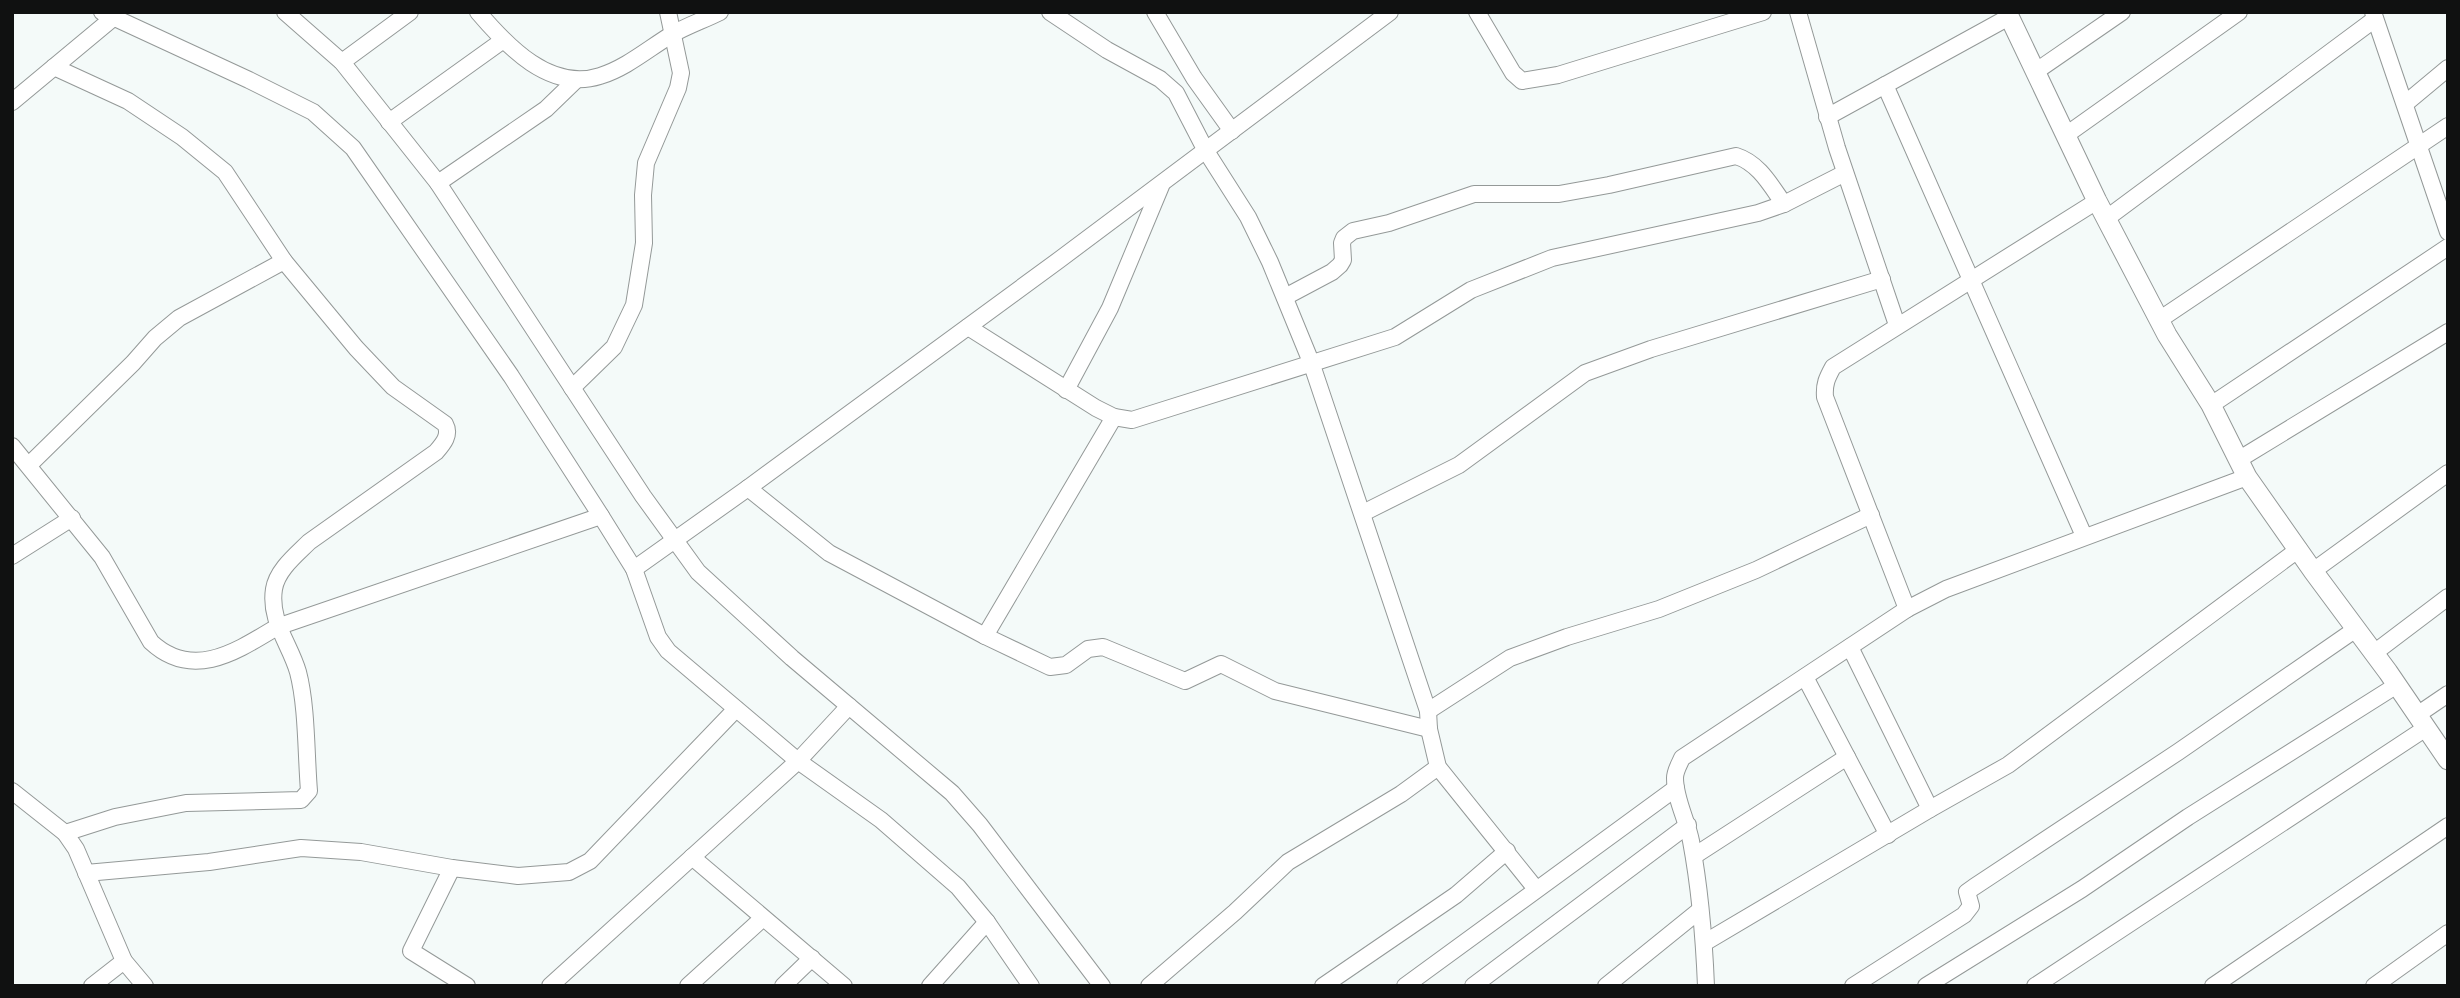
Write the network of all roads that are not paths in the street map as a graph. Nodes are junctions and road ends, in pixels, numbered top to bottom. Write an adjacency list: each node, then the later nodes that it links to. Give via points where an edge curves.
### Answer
1 (285, 12): 19 (street)
2 (410, 12): 19 (street)
3 (478, 12): 18 (street)
4 (668, 12): 17 (street)
5 (720, 12): 17 (street)
6 (1050, 12): 33 (street, via 1167,84 1182,101)
7 (1155, 12): 30 (street)
8 (1390, 12): 30 (street)
9 (1477, 12): 10 (street, via 1522,81 1558,75)
10 (1763, 12)
11 (1798, 12): 27 (street)
12 (2122, 12): 22 (street)
13 (2239, 12): 31 (street)
14 (107, 15): 20 (street); 61 (street, via 313,112 353,148 511,376)
15 (2008, 15): 22 (street); 24 (street)
16 (2374, 16): 26 (street); 38 (street)
17 (673, 34): 23 (street, via 600,76); 50 (street, via 681,73 646,163 644,243 634,305 614,347)
18 (502, 41): 23 (street, via 548,73); 28 (street)
19 (342, 62): 28 (street)
20 (54, 67): 25 (street); 41 (street, via 128,101 225,172)
21 (2448, 68): 26 (street)
22 (2035, 72): 31 (street)
23 (576, 80): 35 (street, via 545,109)
24 (1885, 85): 27 (street); 43 (street)
25 (12, 102)
26 (2406, 103): 32 (street)
27 (1827, 117): 34 (street)
28 (389, 122): 35 (street)
29 (2448, 126): 32 (street)
30 (1232, 131): 33 (street)
31 (2066, 135): 38 (street)
32 (2419, 145): 39 (street); 45 (street)
33 (1206, 151): 36 (street); 44 (street, via 1248,217)
34 (1845, 173): 37 (street); 42 (street)
35 (438, 183): 50 (street)
36 (1162, 184): 47 (street); 51 (street, via 1110,308)
37 (1784, 204): 44 (street, via 1755,166 1736,156 1559,194 1474,194 1353,231 1342,243 1340,265); 49 (street, via 1731,220 1552,258 1471,290 1395,337)
38 (2102, 209): 43 (street); 45 (street)
39 (2448, 232)
40 (2448, 247): 52 (street)
41 (284, 261): 55 (street, via 179,318); 71 (street, via 393,387 448,429 436,452 291,559 274,589)
42 (1882, 279): 46 (street); 59 (street, via 1596,368 1459,466)
43 (1970, 279): 46 (street); 63 (street)
44 (1284, 297): 49 (street)
45 (2160, 320): 52 (street)
46 (1898, 325): 60 (street, via 1833,367 1824,386)
47 (968, 327): 51 (street); 58 (street)
48 (2448, 332): 56 (street)
49 (1311, 362): 53 (street, via 1143,417); 59 (street)
50 (572, 388): 64 (street)
51 (1066, 390): 53 (street)
52 (2211, 405): 56 (street)
53 (1114, 417): 73 (street)
54 (12, 446): 55 (street)
55 (29, 466): 62 (street)
56 (2243, 469): 63 (street); 65 (street)
57 (2448, 473): 68 (street)
58 (748, 488): 64 (street); 73 (street, via 829,553)
59 (1363, 513): 81 (street)
60 (1871, 515): 70 (street); 81 (street, via 1756,570 1659,609 1510,659)
61 (600, 516): 67 (street); 71 (street)
62 (72, 518): 66 (street); 71 (street, via 161,652 189,661 208,660 234,653)
63 (2084, 536): 70 (street, via 1946,589)
64 (674, 539): 67 (street); 79 (street, via 698,572)
65 (2298, 549): 68 (street); 90 (street, via 2008,765)
66 (12, 556)
67 (634, 569): 80 (street, via 657,637)
68 (2313, 571): 72 (street)
69 (2448, 597): 75 (street)
70 (1907, 609): 74 (street)
71 (277, 627): 93 (street, via 298,671 309,791 304,798 186,803)
72 (2356, 629): 75 (street); 124 (street, via 1971,889 1967,894 1971,906 1964,915)
73 (985, 636): 83 (street, via 1050,667 1066,665 1095,646 1185,681 1221,664 1275,691)
74 (1850, 647): 76 (street); 90 (street)
75 (2374, 653): 77 (street)
76 (1805, 677): 84 (street); 88 (street, via 1690,752 1678,767)
77 (2397, 685): 82 (street); 125 (street)
78 (2448, 694): 82 (street)
79 (849, 706): 85 (street); 117 (street, via 959,801)
80 (736, 709): 85 (street); 98 (street, via 590,861 569,872 518,876)
81 (1428, 711): 83 (street)
82 (2422, 722): 86 (street); 126 (street)
83 (1429, 729): 87 (street)
84 (1847, 757): 94 (street); 96 (street)
85 (799, 761): 97 (street); 103 (street, via 881,820 958,887)
86 (2448, 761)
87 (1438, 767): 95 (street); 118 (street, via 1288,862)
88 (1676, 788): 91 (street); 100 (street)
89 (12, 791): 93 (street)
90 (1930, 809): 94 (street)
91 (1688, 825): 96 (street); 121 (street)
92 (2448, 825): 127 (street)
93 (65, 833): 99 (street)
94 (1888, 835): 105 (street)
95 (1507, 851): 100 (street); 119 (street, via 1456,895)
96 (1694, 856): 101 (street)
97 (692, 858): 102 (street); 108 (street)
98 (452, 868): 99 (street, via 361,852 301,848); 111 (street, via 411,951)
99 (86, 873): 107 (street)
100 (1536, 889): 120 (street)
101 (1700, 910): 105 (street); 122 (street)
102 (763, 918): 106 (street); 112 (street)
103 (987, 922): 115 (street); 116 (street)
104 (2448, 933): 128 (street)
105 (1704, 943): 123 (street)
106 (811, 958): 113 (street); 114 (street)
107 (124, 961): 109 (street); 110 (street)
108 (555, 984)
109 (92, 986)
110 (145, 986)
111 (467, 986)
112 (688, 986)
113 (783, 986)
114 (844, 986)
115 (930, 986)
116 (1031, 986)
117 (1102, 986)
118 (1149, 986)
119 (1323, 986)
120 (1405, 986)
121 (1473, 986)
122 (1606, 986)
123 (1706, 986)
124 (1853, 986)
125 (1926, 986)
126 (2035, 986)
127 (2213, 986)
128 (2374, 986)

